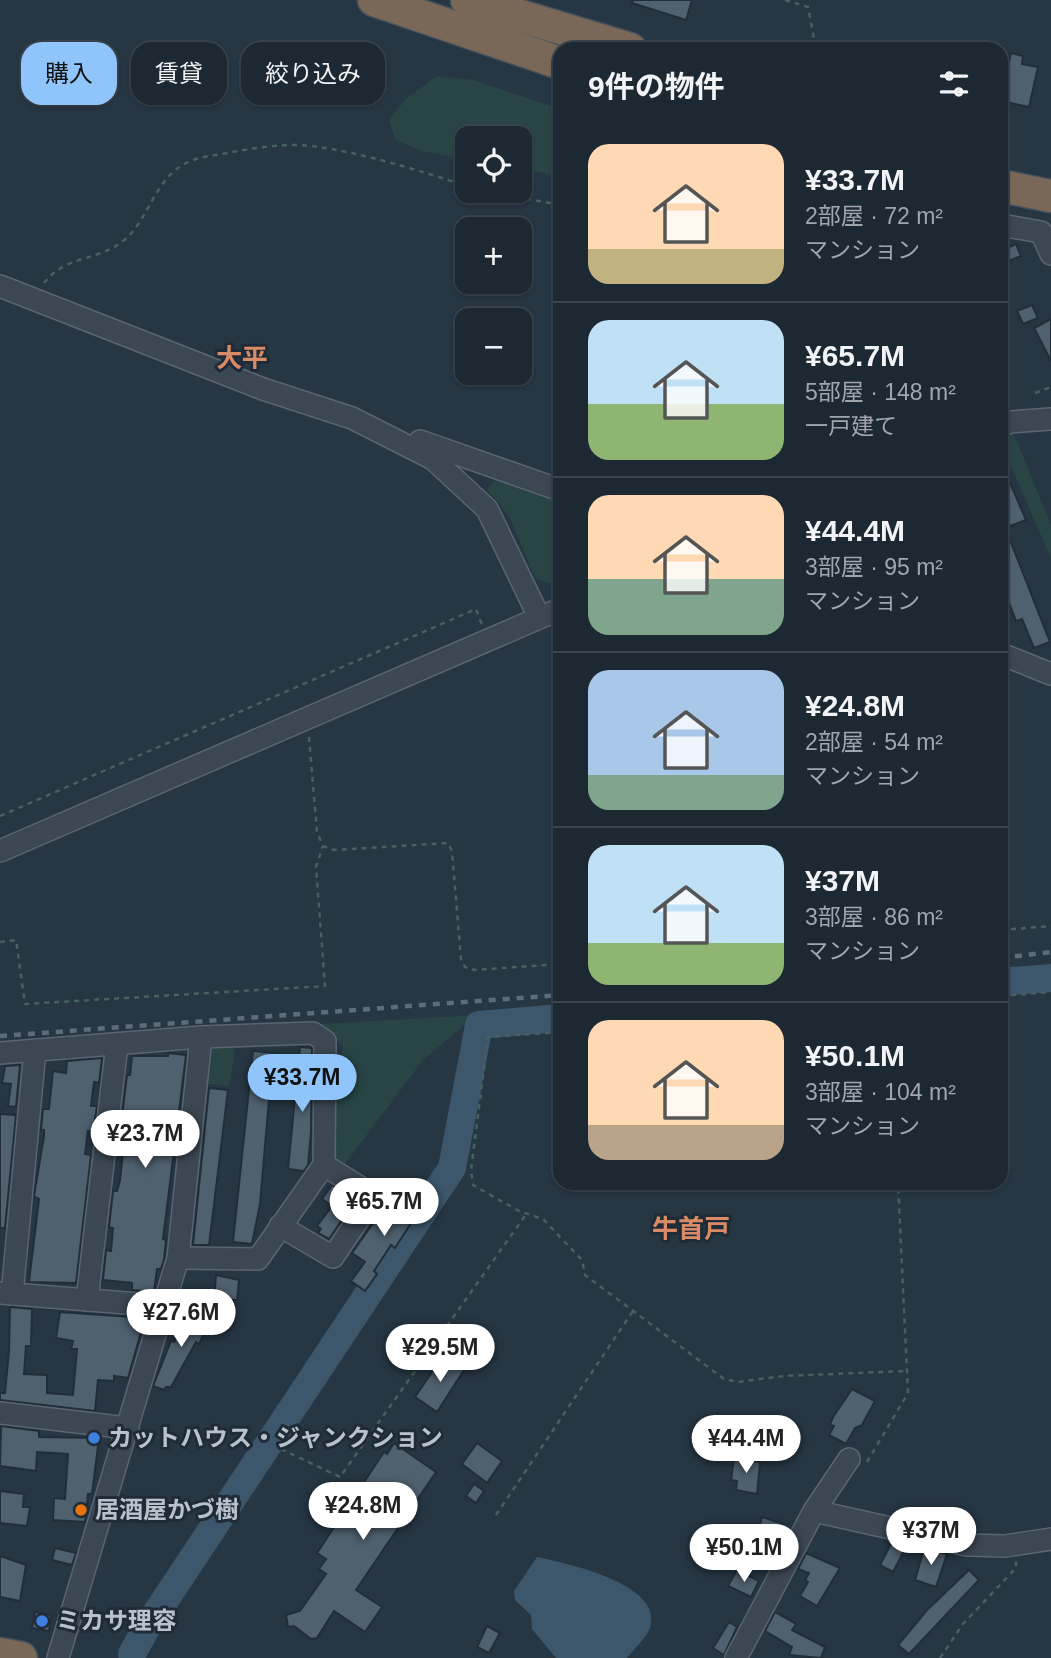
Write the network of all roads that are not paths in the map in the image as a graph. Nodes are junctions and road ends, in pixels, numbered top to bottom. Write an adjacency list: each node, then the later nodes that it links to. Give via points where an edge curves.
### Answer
1 (374, 0): 4 (highway)
2 (467, 0): 3 (highway)
3 (607, 42)
4 (553, 61)
5 (1008, 169): 6 (highway)
6 (1051, 178)
7 (1008, 187): 8 (highway)
8 (1051, 196)
9 (1008, 226): 10 (street, via 1041,232)
10 (1051, 254)
11 (0, 286): 12 (street, via 263,390)
12 (352, 418): 15 (street); 17 (street, via 433,459 487,509)
13 (1051, 419): 14 (street)
14 (1008, 423)
15 (553, 488)
16 (553, 612): 17 (street)
17 (539, 617): 20 (street)
18 (1008, 657): 19 (street)
19 (1051, 674)
20 (0, 851)
21 (201, 1037): 22 (street); 25 (street, via 313,1032 325,1041); 27 (street)
22 (117, 1044): 23 (street); 29 (street)
23 (35, 1050): 24 (street); 28 (street)
24 (0, 1053)
25 (324, 1165): 26 (street); 26 (street, via 374,1196 333,1257)
26 (281, 1226): 27 (street, via 258,1259)
27 (178, 1258): 30 (street)
28 (6, 1294): 29 (street)
29 (87, 1300): 30 (street)
30 (164, 1306): 32 (street)
31 (0, 1413): 32 (street)
32 (128, 1428): 38 (street)
33 (855, 1465): 34 (street)
34 (814, 1511): 35 (street, via 967,1545); 39 (street)
35 (1051, 1539)
36 (0, 1654): 37 (highway)
37 (21, 1658)
38 (58, 1658)
39 (736, 1658)

